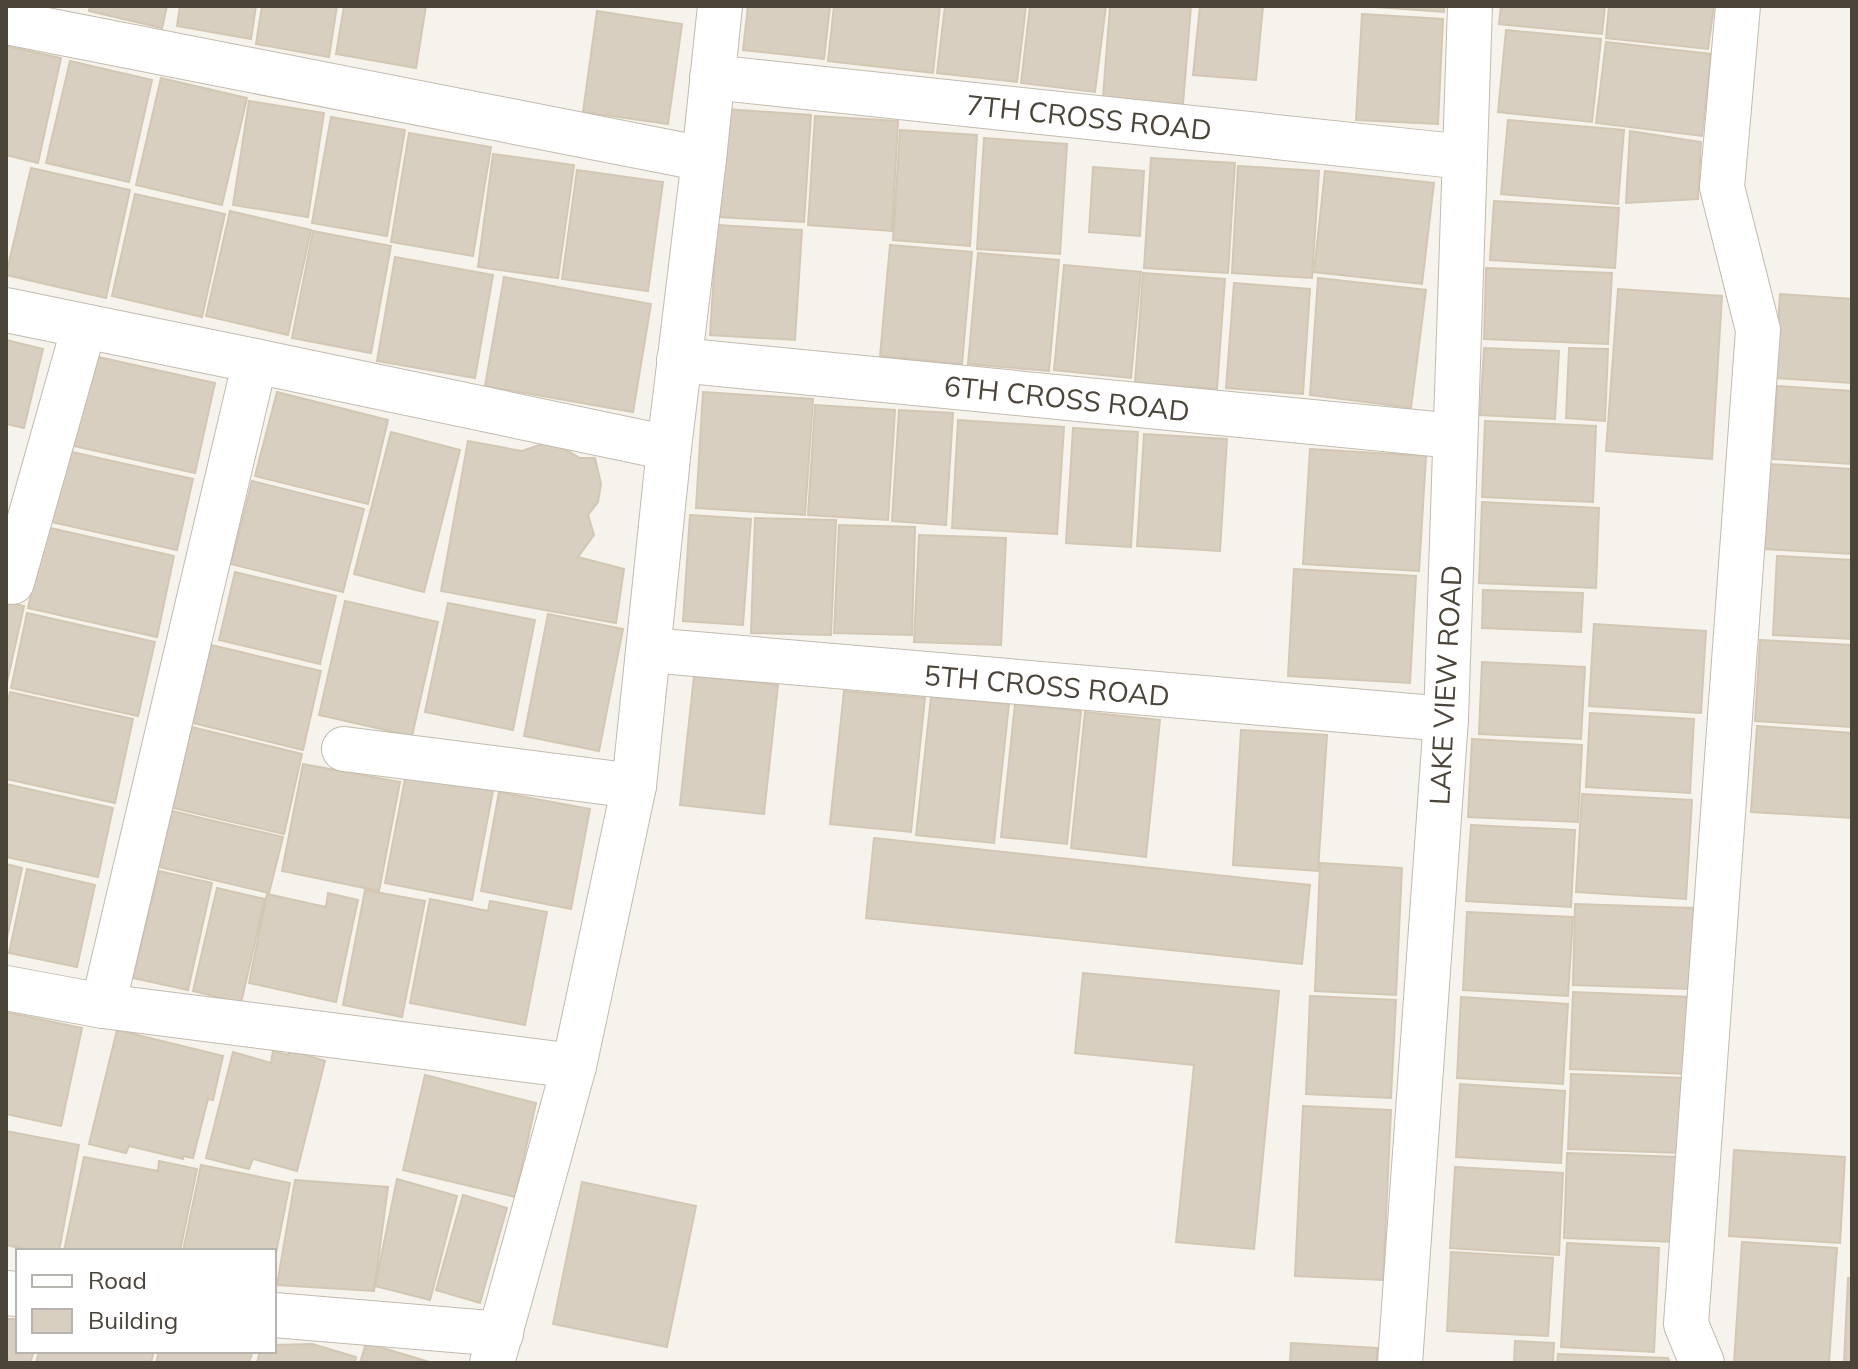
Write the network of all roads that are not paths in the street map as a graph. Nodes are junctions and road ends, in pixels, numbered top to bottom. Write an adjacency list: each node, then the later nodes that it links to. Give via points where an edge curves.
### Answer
1 (720, 6): 5 (street)
2 (1470, 6): 6 (street, LAKE VIEW ROAD)
3 (1738, 6): 25 (street, via 1722,187 1758,330 1686,1324)
4 (11, 23): 7 (street)
5 (712, 77): 6 (street, 7TH CROSS ROAD); 7 (street)
6 (1465, 157): 12 (street, LAKE VIEW ROAD)
7 (704, 159): 10 (street)
8 (6, 310): 9 (street)
9 (84, 327): 11 (street); 14 (street)
10 (679, 360): 12 (street, 6TH CROSS ROAD); 13 (street)
11 (255, 361): 13 (street); 20 (street)
12 (1455, 436): 16 (street, LAKE VIEW ROAD)
13 (669, 448): 15 (street)
14 (12, 582)
15 (649, 650): 16 (street, 5TH CROSS ROAD); 18 (street)
16 (1446, 719): 24 (street, LAKE VIEW ROAD)
17 (344, 749): 18 (street)
18 (634, 786): 21 (street)
19 (6, 988): 20 (street)
20 (103, 1006): 21 (street)
21 (574, 1066): 23 (street)
22 (276, 1315): 23 (street)
23 (497, 1348)
24 (1400, 1363)
25 (1702, 1363)

